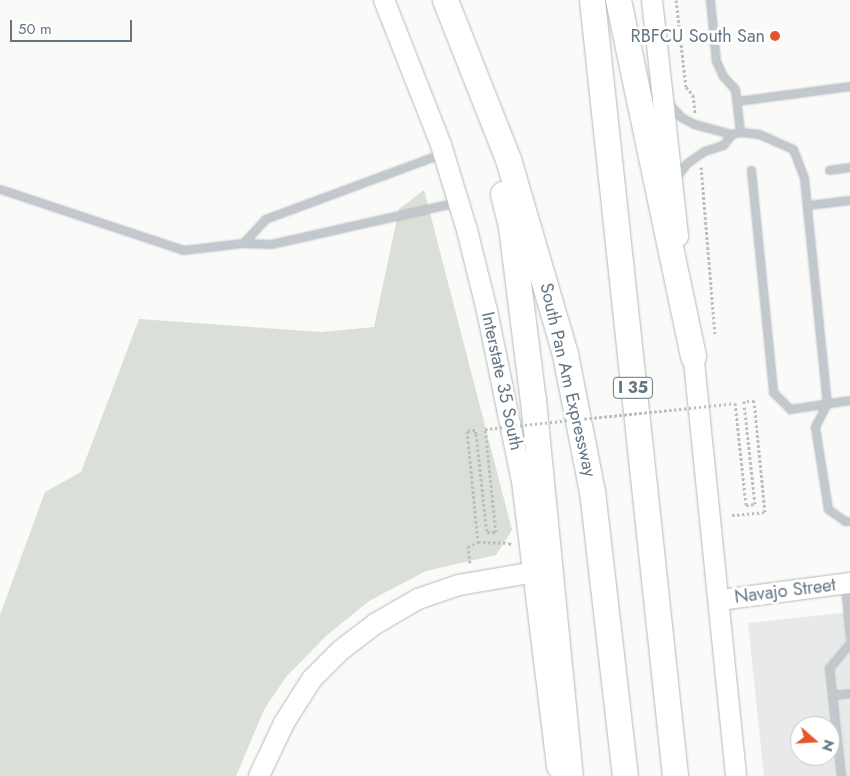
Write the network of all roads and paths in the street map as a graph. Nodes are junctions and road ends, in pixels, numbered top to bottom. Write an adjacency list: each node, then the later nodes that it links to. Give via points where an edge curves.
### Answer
1 (384, 0): 14 (main road, Interstate 35 South)
2 (445, 0): 8 (highway, South Pan Am Expressway)
3 (592, 0): 45 (highway, I 35)
4 (618, 0): 26 (highway)
5 (652, 0): 10 (main road)
6 (676, 0): 12 (path, via 686,87 693,95)
7 (710, 0): 11 (lane, via 716,61 723,76 735,89)
8 (469, 58): 43 (highway, via 511,226 533,400); 44 (highway, South Pan Am Expressway, via 526,215 565,354 592,491)
9 (850, 86): 11 (lane)
10 (662, 96): 13 (lane, via 681,117); 19 (main road)
11 (737, 101): 13 (lane)
12 (695, 117)
13 (736, 133): 19 (lane, via 724,145 704,150 687,163); 23 (lane, via 760,134 793,149 804,178)
14 (443, 153): 22 (main road, Interstate 35 South); 24 (lane, via 265,219)
15 (700, 164): 25 (path)
16 (850, 167): 18 (lane)
17 (751, 170): 28 (lane, via 773,392 790,409)
18 (829, 170)
19 (672, 184): 26 (main road)
20 (0, 188): 24 (lane, via 183,250)
21 (850, 200): 23 (lane)
22 (459, 202): 24 (lane, via 271,244); 34 (main road, Interstate 35 South, via 503,383)
23 (808, 205): 28 (lane)
24 (243, 243)
25 (715, 334)
26 (693, 356): 36 (main road)
27 (850, 400): 28 (lane)
28 (827, 403): 30 (lane, via 815,427 828,509 845,522)
29 (732, 515): 31 (path, bridge, via 765,512 754,401 744,401 755,504 746,505 735,403 485,429 496,532 487,532 476,434 475,430 467,430)
30 (850, 521)
31 (478, 542): 32 (path, via 509,543); 33 (path, via 468,547)
32 (515, 548)
33 (470, 563)
34 (535, 572): 41 (main road, via 459,584 418,600 375,624 341,650 312,679 284,723); 42 (main road, Interstate 35 South)
35 (847, 583): 36 (main road, Navajo Street); 37 (lane)
36 (720, 600): 46 (main road)
37 (850, 637)
38 (850, 643): 40 (lane, via 829,668)
39 (850, 694): 40 (lane)
40 (832, 695): 47 (lane)
41 (259, 776)
42 (558, 776)
43 (570, 776)
44 (625, 776)
45 (675, 776)
46 (736, 776)
47 (841, 776)

